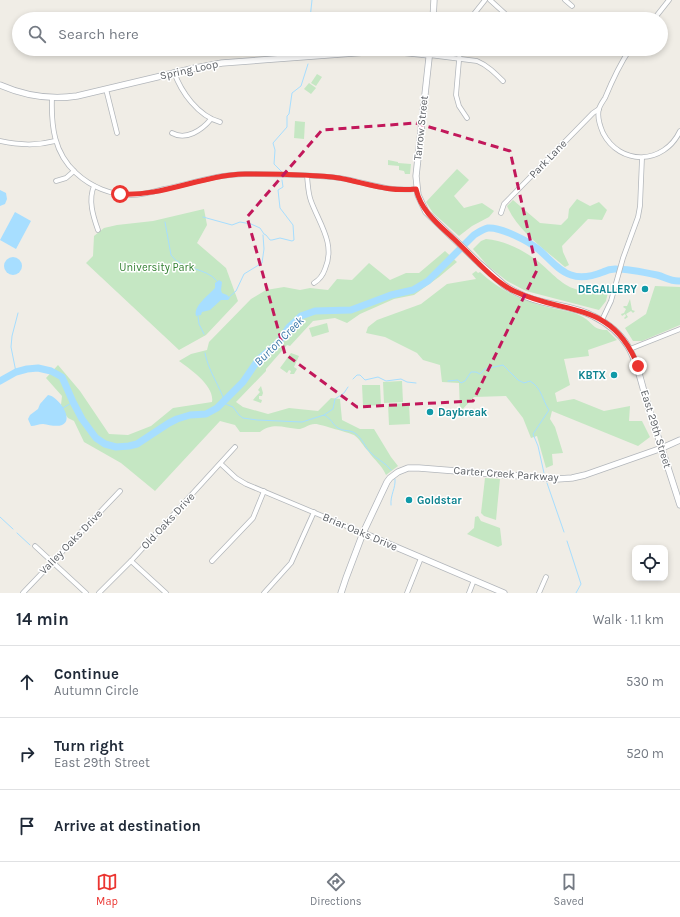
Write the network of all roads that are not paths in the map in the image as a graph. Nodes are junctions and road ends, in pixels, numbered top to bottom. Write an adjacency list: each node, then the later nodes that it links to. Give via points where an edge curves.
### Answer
1 (434, 0): 7 (street)
2 (485, 0): 8 (street)
3 (490, 0): 9 (street)
4 (565, 0): 6 (street)
5 (669, 0): 10 (street)
6 (572, 6)
7 (433, 12)
8 (476, 12)
9 (503, 12)
10 (660, 12)
11 (312, 56): 16 (street, Spring Loop, via 229,62)
12 (430, 56): 35 (street, Tarrow Street)
13 (449, 56): 15 (street)
14 (625, 56): 21 (street)
15 (459, 58): 17 (street, via 482,63); 22 (street, via 456,95 459,106)
16 (174, 72): 19 (street, Spring Loop); 23 (street, via 186,97)
17 (503, 81)
18 (0, 85): 20 (street, Spring Loop, via 20,93)
19 (106, 89): 20 (street, Spring Loop, via 77,96); 26 (street)
20 (52, 98): 29 (street)
21 (599, 109): 30 (street, via 601,128 609,143 621,152); 37 (street, Park Lane, via 504,204)
22 (468, 118)
23 (211, 119): 24 (street); 27 (street, via 193,133 182,136)
24 (220, 122)
25 (680, 131): 30 (street, via 671,144 660,152)
26 (117, 133)
27 (172, 133)
28 (0, 141): 29 (street, via 36,145)
29 (55, 141): 31 (street)
30 (642, 158): 40 (street, via 638,217 622,258 611,301)
31 (74, 171): 33 (street, via 66,178); 34 (street)
32 (307, 176): 34 (street, via 236,174 132,195 112,193); 35 (street, via 344,179 386,189); 39 (street, via 310,200 328,246 328,264)
33 (56, 181)
34 (94, 186): 38 (street, via 91,200)
35 (416, 189): 36 (street, Tarrow Street)
36 (422, 206): 40 (street, East 29th Street, via 455,241 497,280 512,290 533,299 583,311)
37 (501, 213)
38 (98, 230)
39 (314, 283)
40 (602, 320): 42 (street, East 29th Street, via 617,332)
41 (680, 329): 42 (street)
42 (630, 349): 45 (street, East 29th Street, via 638,366)
43 (680, 440): 45 (street, Carter Creek Parkway)
44 (236, 447): 46 (street, Old Oaks Drive)
45 (662, 448): 49 (street, East 29th Street); 51 (street, Carter Creek Parkway, via 585,475 565,478 408,468 394,474 387,482)
46 (220, 464): 48 (street, Briar Oaks Drive, via 236,478); 54 (street, Old Oaks Drive)
47 (120, 491): 56 (street, Valley Oaks Drive)
48 (264, 491): 50 (street, Briar Oaks Drive); 55 (street, via 253,518)
49 (680, 504)
50 (314, 512): 51 (street, Briar Oaks Drive); 63 (street, via 291,563)
51 (363, 533): 53 (street, Briar Oaks Drive); 64 (street, Carter Creek Parkway)
52 (35, 546): 56 (street)
53 (421, 558): 58 (street, Briar Oaks Drive); 65 (street)
54 (131, 561): 61 (street, Old Oaks Drive); 62 (street)
55 (212, 561)
56 (52, 562): 59 (street, Valley Oaks Drive); 60 (street)
57 (546, 577): 68 (street)
58 (474, 580): 66 (street); 67 (street, Briar Oaks Drive)
59 (23, 593)
60 (86, 593)
61 (99, 593)
62 (166, 593)
63 (264, 593)
64 (341, 593)
65 (407, 593)
66 (469, 593)
67 (504, 593)
68 (539, 593)

